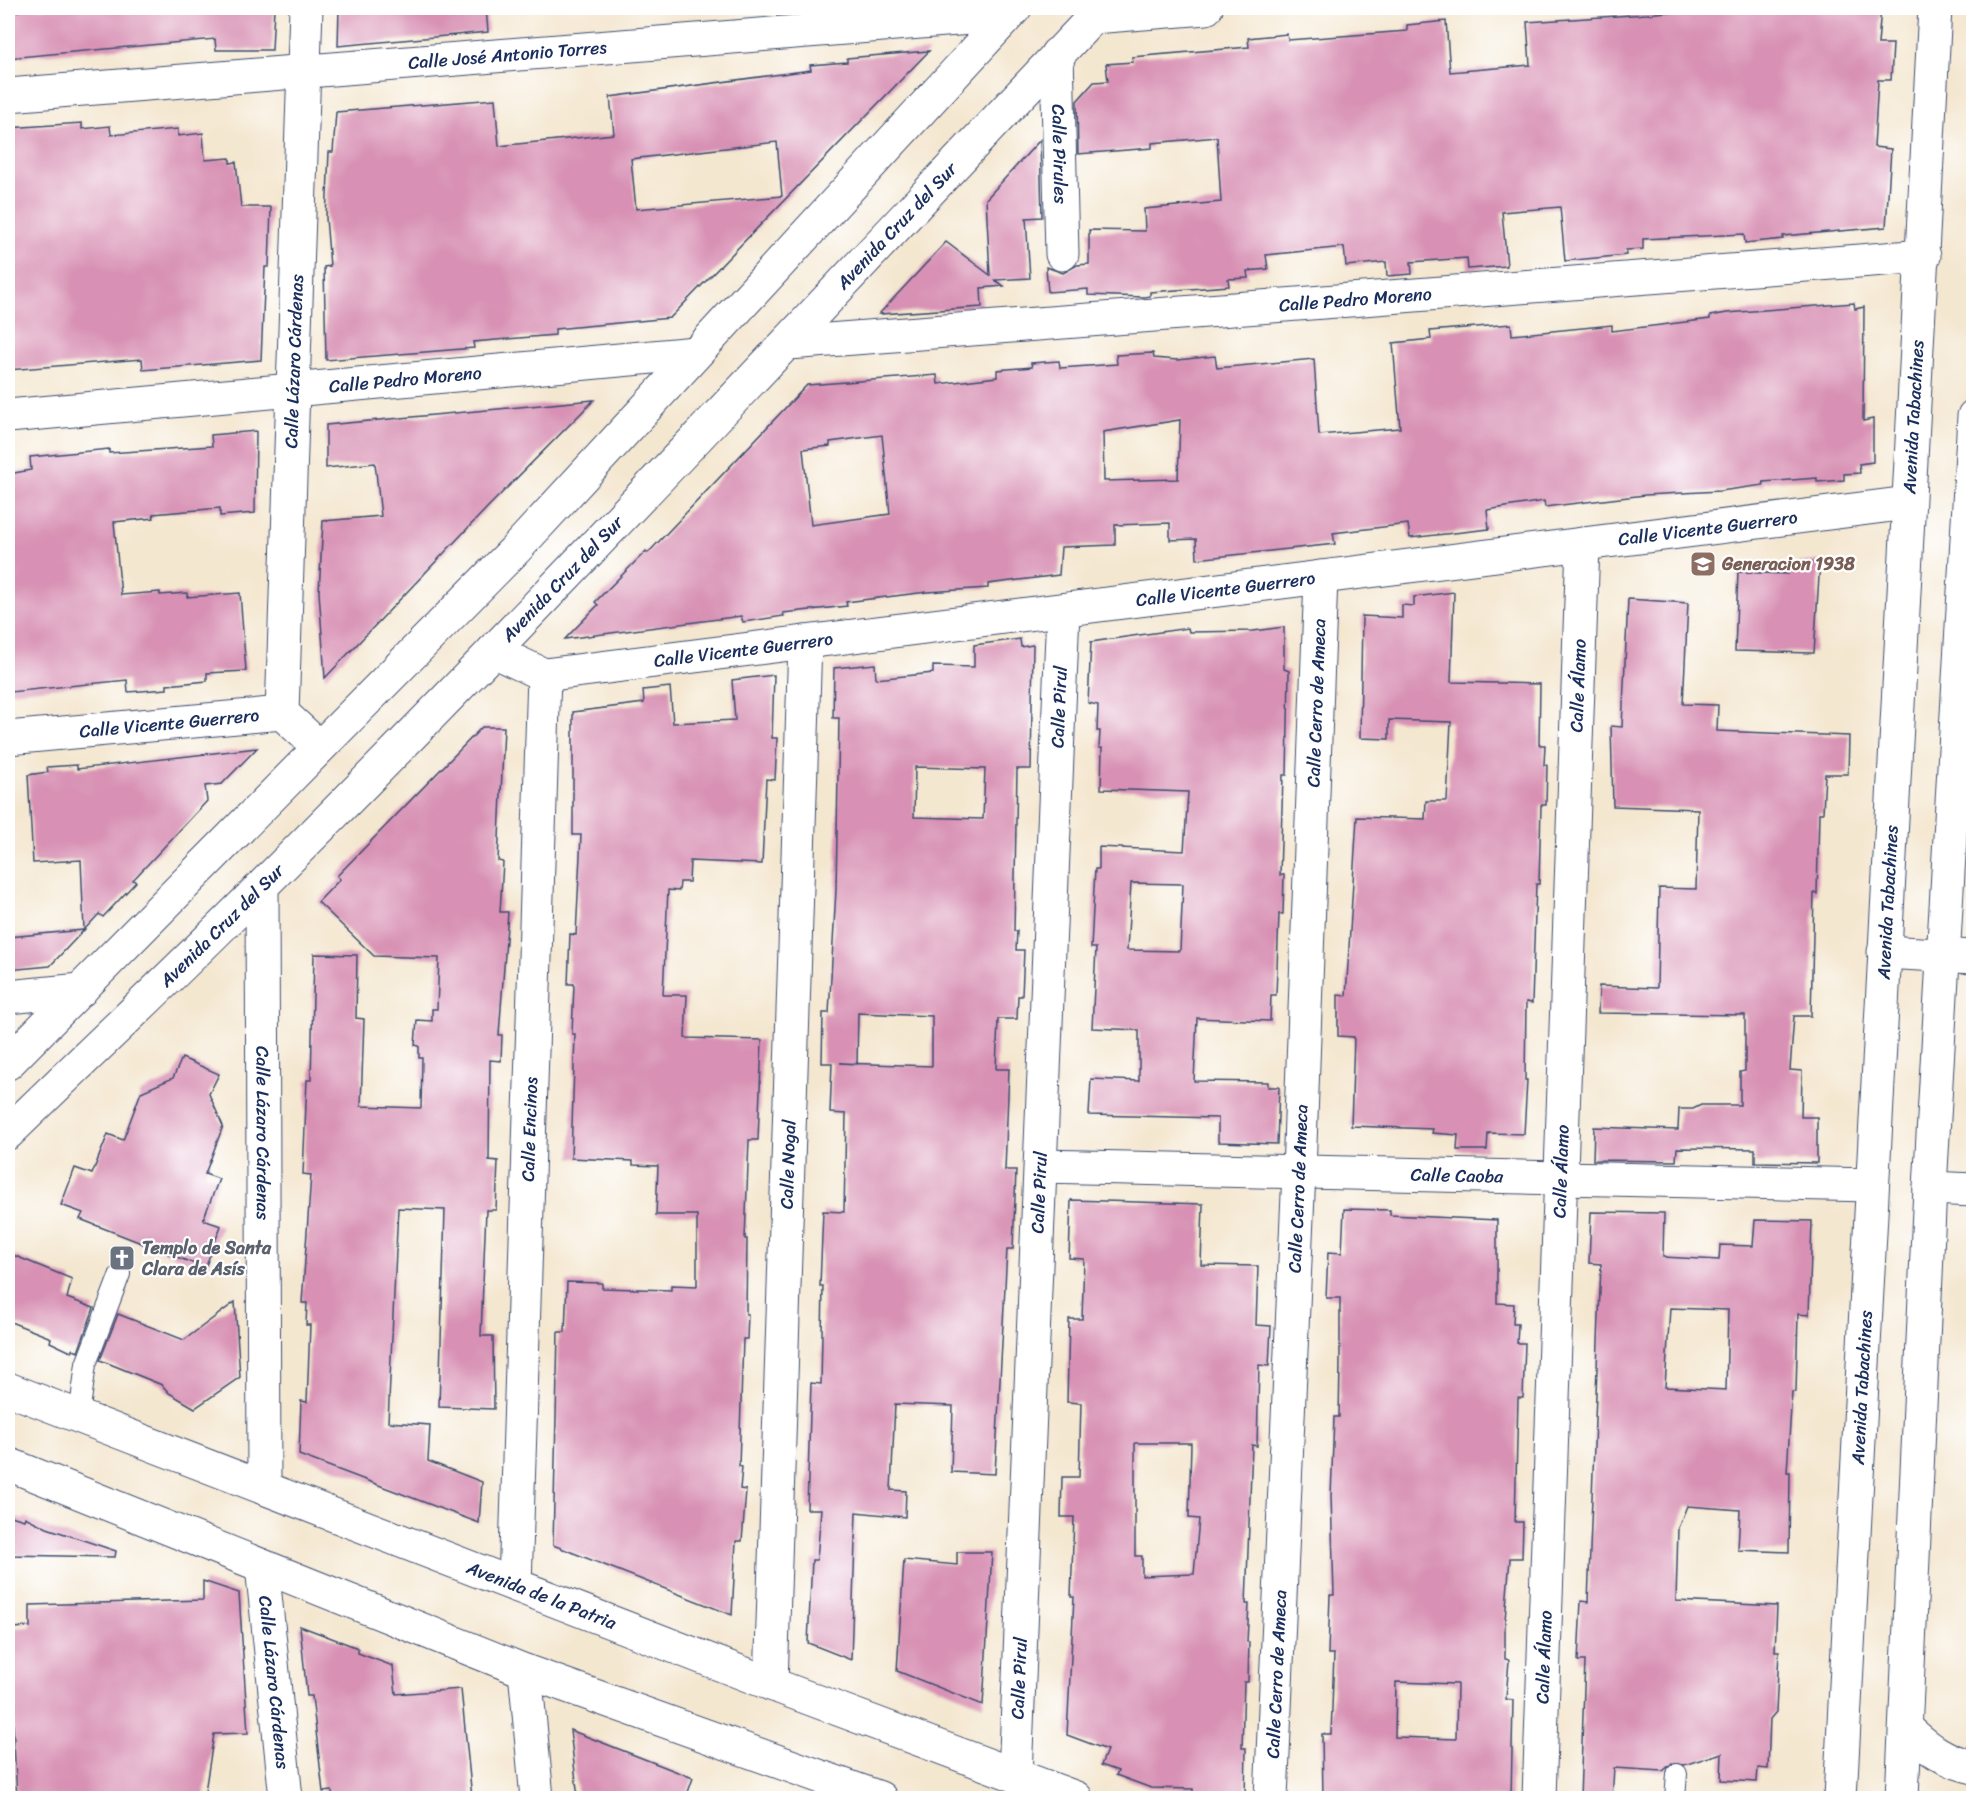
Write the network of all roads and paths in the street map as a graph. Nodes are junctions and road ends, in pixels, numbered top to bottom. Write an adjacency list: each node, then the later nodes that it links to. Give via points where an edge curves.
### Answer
1 (306, 8): 7 (street, Calle Lázaro Cárdenas)
2 (1206, 8): 5 (street)
3 (1935, 8): 10 (street, Avenida Tabachines)
4 (1011, 11): 7 (street, Calle José Antonio Torres); 12 (street)
5 (1098, 12): 6 (street, Avenida Cruz del Sur)
6 (1057, 54): 9 (street, Calle Pirules); 11 (street, Avenida Cruz del Sur)
7 (304, 71): 8 (street, Calle José Antonio Torres); 13 (street, Calle Lázaro Cárdenas)
8 (8, 95)
9 (1062, 254)
10 (1924, 256): 11 (street, Calle Pedro Moreno); 16 (street, Avenida Tabachines)
11 (789, 343): 21 (street, Avenida Cruz del Sur)
12 (696, 353): 13 (street, Calle Pedro Moreno); 26 (street, via 515,550)
13 (291, 390): 14 (street, Calle Pedro Moreno); 24 (street, Calle Lázaro Cárdenas)
14 (8, 416)
15 (1974, 416): 23 (street)
16 (1908, 503): 17 (street, Calle Vicente Guerrero); 28 (street, Avenida Tabachines)
17 (1583, 544): 18 (street, Calle Vicente Guerrero); 36 (street, Calle Álamo)
18 (1321, 577): 19 (street, Calle Vicente Guerrero); 35 (street, Calle Cerro de Ameca)
19 (1063, 610): 20 (street, Calle Vicente Guerrero); 34 (street, Calle Pirul)
20 (805, 642): 22 (street, Calle Vicente Guerrero); 48 (street, Calle Nogal)
21 (493, 651): 22 (street); 27 (street, Avenida Cruz del Sur)
22 (544, 675): 46 (street, Calle Encinos)
23 (1965, 712): 29 (street)
24 (282, 713): 25 (street, Calle Vicente Guerrero); 26 (street, Calle Vicente Guerrero)
25 (8, 738)
26 (319, 747): 30 (street)
27 (262, 887): 33 (street, Avenida Cruz del Sur); 44 (street, Calle Lázaro Cárdenas)
28 (1884, 952): 29 (street); 37 (street, Avenida Tabachines)
29 (1958, 956): 38 (street)
30 (81, 990): 31 (street); 32 (street)
31 (8, 997)
32 (8, 1063)
33 (8, 1133)
34 (1041, 1166): 35 (street, Calle Caoba); 52 (street, Calle Pirul)
35 (1299, 1172): 36 (street, Calle Caoba); 57 (street, Calle Cerro de Ameca)
36 (1561, 1178): 37 (street, Calle Caoba); 58 (street, Calle Álamo)
37 (1871, 1185): 60 (street, Avenida Tabachines)
38 (1930, 1188): 39 (street); 49 (street)
39 (1974, 1190)
40 (120, 1274): 42 (lane, via 86,1364)
41 (8, 1389): 42 (street, Avenida de la Patria)
42 (79, 1416): 44 (street, Avenida de la Patria)
43 (8, 1464): 45 (street)
44 (264, 1488): 46 (street, Avenida de la Patria)
45 (262, 1566): 47 (street); 53 (street, Calle Lázaro Cárdenas)
46 (515, 1585): 48 (street, Avenida de la Patria)
47 (525, 1671): 54 (street); 55 (street)
48 (771, 1684): 52 (street, Avenida de la Patria)
49 (1906, 1728): 50 (street, via 1929,1750); 61 (street)
50 (1974, 1767)
51 (1677, 1774): 59 (lane)
52 (1015, 1776): 56 (street, Avenida de la Patria)
53 (286, 1798)
54 (537, 1798)
55 (880, 1798)
56 (1076, 1798)
57 (1271, 1798)
58 (1539, 1798)
59 (1675, 1798)
60 (1840, 1798)
61 (1902, 1798)

